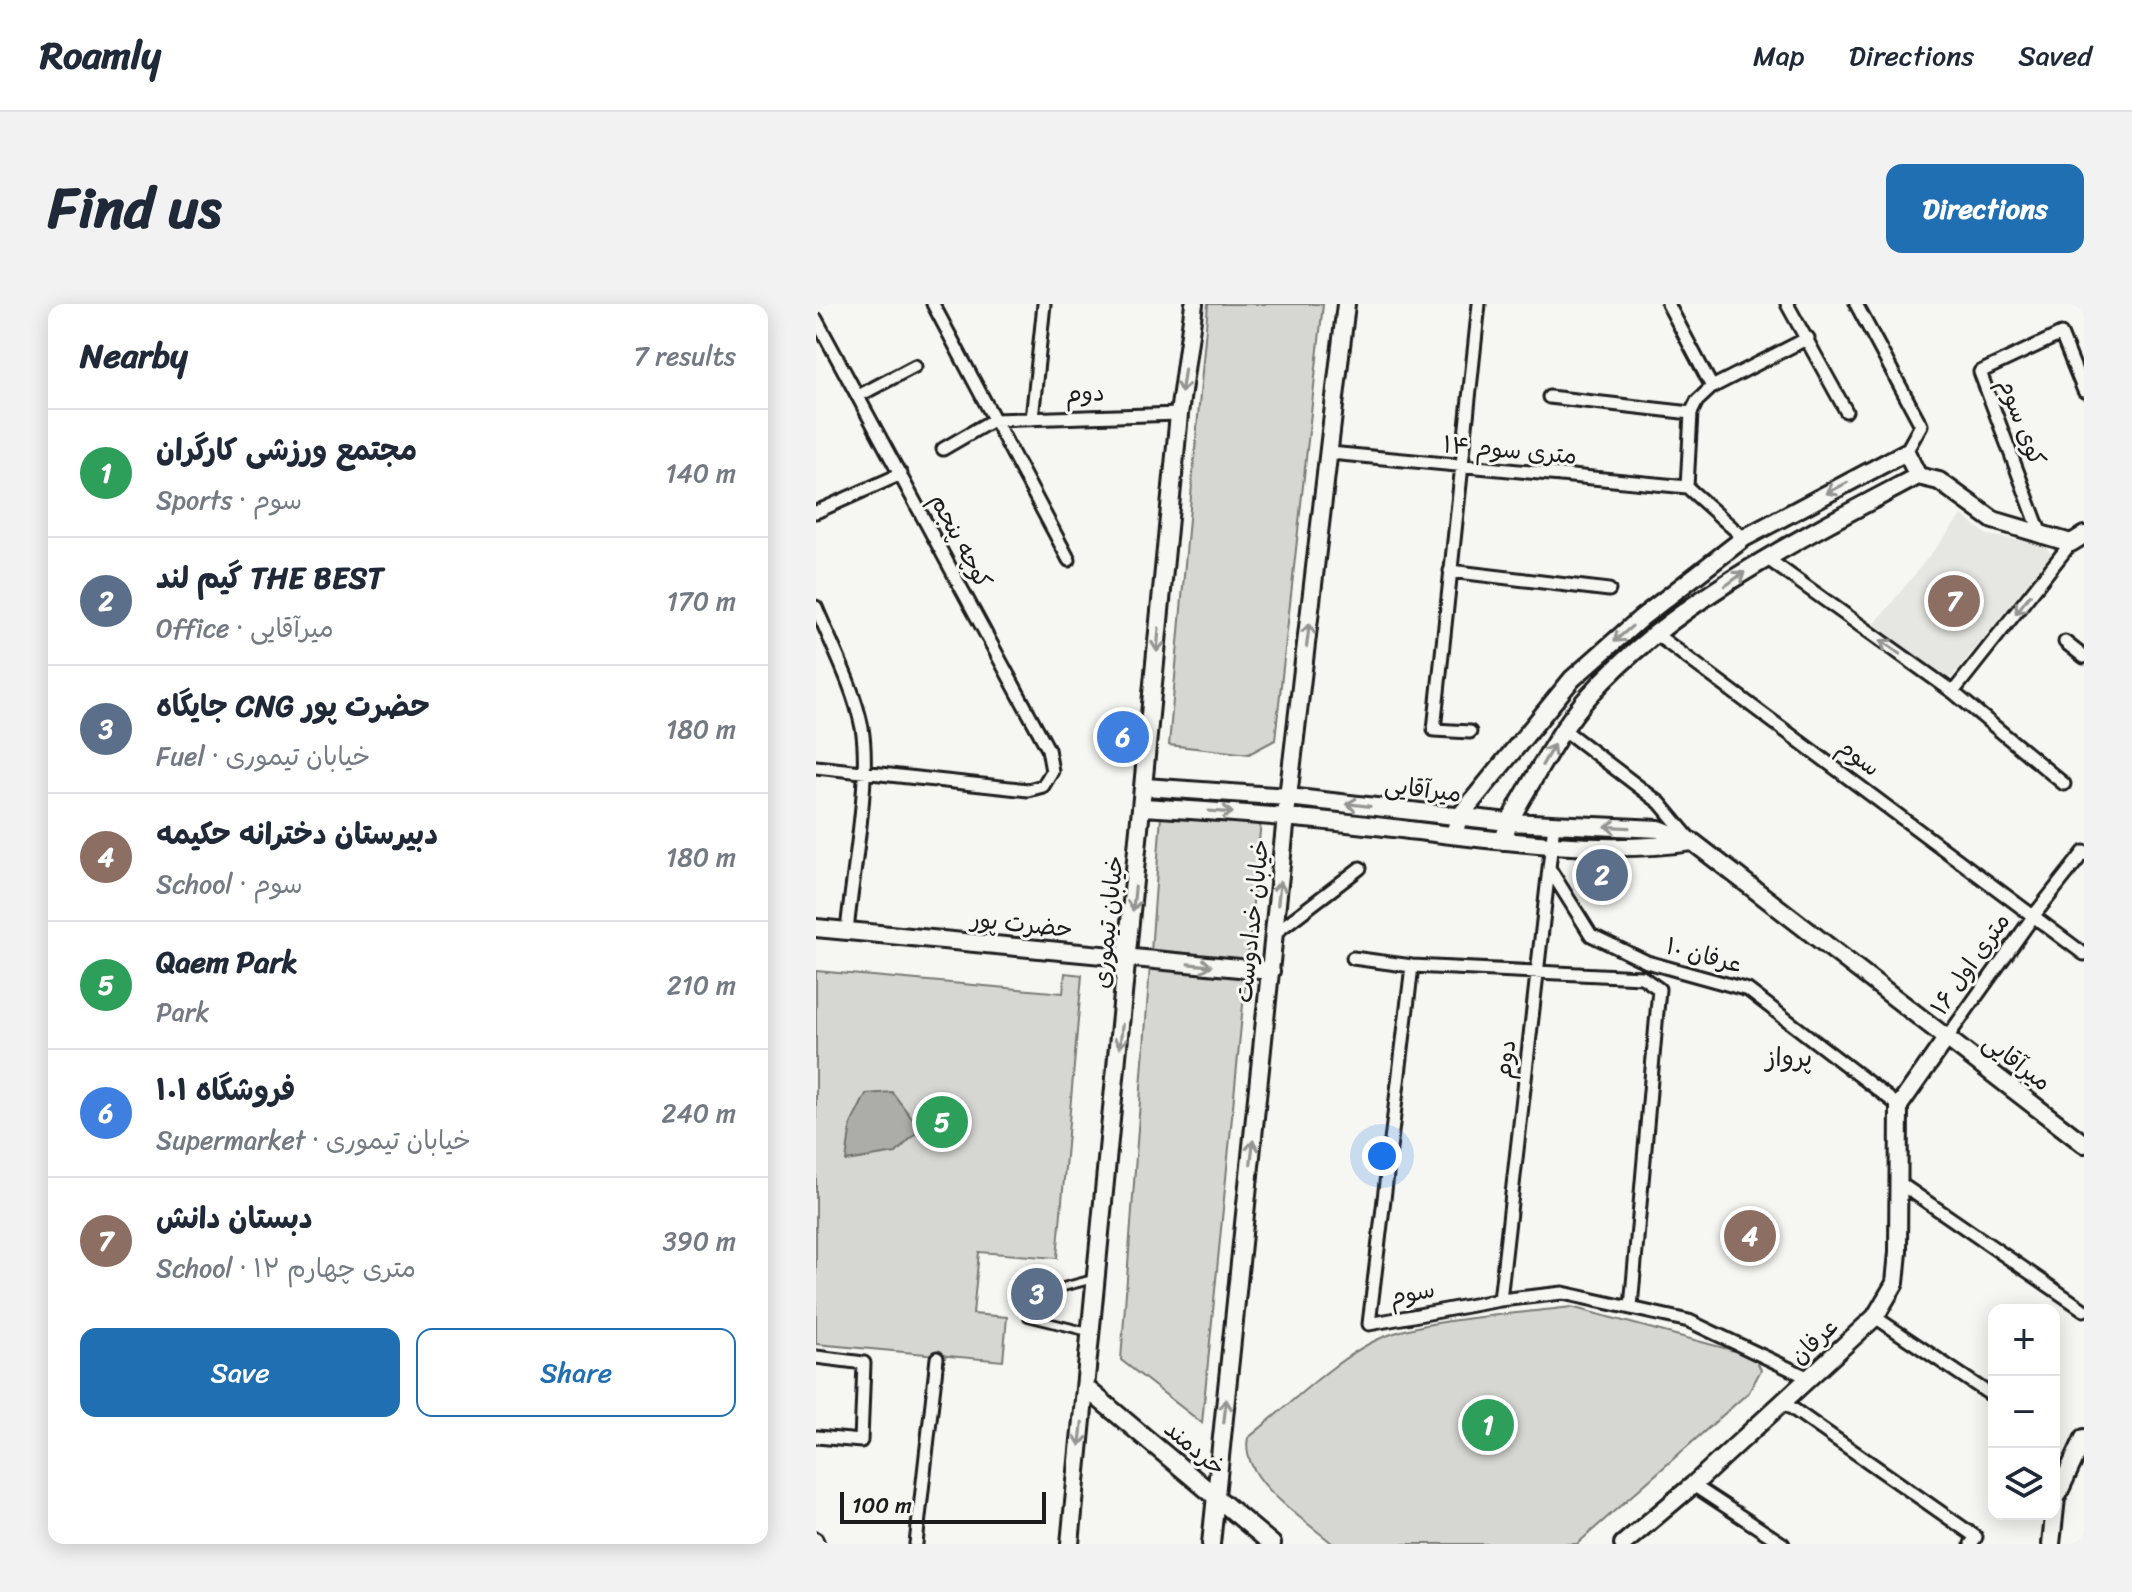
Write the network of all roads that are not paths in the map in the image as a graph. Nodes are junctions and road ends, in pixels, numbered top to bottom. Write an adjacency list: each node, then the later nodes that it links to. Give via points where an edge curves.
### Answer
1 (933, 304): 20 (street)
2 (1044, 304): 19 (street)
3 (1194, 304): 18 (street, خیابان تیموری, one-way to 18)
4 (1346, 304): 23 (street, خیابان خدادوست)
5 (1479, 304): 24 (street)
6 (1668, 304): 12 (street)
7 (1787, 304): 10 (street)
8 (1856, 304): 22 (street, via 1921,425)
9 (816, 319): 14 (street, کوچه پنجم)
10 (1808, 338): 12 (street); 16 (street)
11 (915, 366): 14 (street)
12 (1712, 387): 17 (street)
13 (2084, 391): 29 (street, کوی سوم, via 2061,334 1980,372)
14 (860, 395): 25 (street, کوچه پنجم)
15 (1549, 397): 17 (street)
16 (1846, 411)
17 (1691, 413): 27 (street)
18 (1179, 414): 19 (street, دوم); 46 (street, خیابان تیموری, one-way to 46)
19 (1032, 419): 20 (street, دوم)
20 (993, 420): 21 (street); 33 (street)
21 (943, 449)
22 (1906, 452): 26 (street); 30 (street, one-way to 30)
23 (1330, 453): 24 (street, ۱۴ متری سوم); 47 (street, خیابان خدادوست, one-way to 23)
24 (1460, 468): 27 (street, ۱۴ متری سوم); 34 (street)
25 (901, 474): 28 (street); 44 (street, کوچه پنجم, via 1048,749 1052,771 1043,786 1028,790)
26 (1918, 476): 29 (street, via 1939,481 1993,520); 32 (street)
27 (1687, 487): 30 (street)
28 (816, 512)
29 (2042, 537): 31 (street)
30 (1744, 538): 50 (street, one-way to 50, via 1572,679)
31 (2078, 539): 40 (street, one-way to 40)
32 (1765, 557): 37 (street, one-way to 32); 40 (street, one-way to 32)
33 (1069, 560)
34 (1450, 571): 35 (street); 42 (street, via 1434,730)
35 (1609, 590)
36 (816, 607): 44 (street, via 856,704)
37 (1657, 635): 41 (street, via 1591,694); 60 (street, سوم)
38 (2065, 642): 39 (street)
39 (2084, 657)
40 (1953, 692): 45 (street)
41 (1563, 729): 51 (street, one-way to 41); 55 (street, via 1660,803)
42 (1470, 732)
43 (816, 767): 44 (street)
44 (863, 772): 62 (street)
45 (2064, 784)
46 (1145, 787): 47 (street, میرآقایی); 48 (street, خیابان تیموری)
47 (1288, 797): 49 (street, خیابان خدادوست); 50 (street, میرآقایی, one-way to 47)
48 (1143, 807): 49 (street, میرآقایی, one-way to 49); 65 (street, خیابان تیموری, one-way to 65)
49 (1287, 816): 53 (street, میرآقایی); 63 (street, خیابان خدادوست, one-way to 49)
50 (1459, 817): 51 (street, میرآقایی); 53 (street)
51 (1508, 822): 52 (street, میرآقایی); 54 (street)
52 (1554, 824): 55 (street, میرآقایی, one-way to 52, via 1659,829); 56 (street, دوم)
53 (1454, 835): 54 (street, میرآقایی)
54 (1503, 841): 56 (street, میرآقایی)
55 (1693, 842): 56 (street, میرآقایی, via 1660,847); 70 (street, میرآقایی)
56 (1552, 843): 59 (street, دوم)
57 (2084, 852): 60 (street, ۱۶ متری اول)
58 (1360, 868): 63 (street)
59 (1549, 868): 69 (street, دوم); 71 (street, عرفان ۱۰, via 1591,935 1647,962 1748,990)
60 (2035, 914): 64 (street, سوم); 70 (street, ۱۶ متری اول)
61 (816, 928): 62 (street, حضرت پور)
62 (847, 931): 65 (street, حضرت پور)
63 (1275, 933): 68 (street, خیابان خدادوست)
64 (2084, 954)
65 (1128, 958): 68 (street, حضرت پور, one-way to 68); 74 (street, خیابان تیموری, one-way to 74)
66 (1353, 958): 67 (street)
67 (1412, 966): 69 (street); 75 (street, سوم, via 1369,1324)
68 (1271, 971): 89 (street, خیابان خدادوست, one-way to 68)
69 (1539, 972): 75 (street, دوم); 76 (street, via 1642,977 1659,989)
70 (1946, 1039): 71 (street, ۱۶ متری اول); 72 (street, میرآقایی)
71 (1899, 1106): 73 (street, عرفان)
72 (2084, 1144)
73 (1898, 1182): 77 (street); 78 (street, عرفان, via 1895,1283)
74 (1097, 1278): 79 (street, خیابان تیموری); 79 (lane, via 1037,1294 1028,1317)
75 (1500, 1300): 76 (street, سوم, via 1563,1293)
76 (1631, 1307): 82 (street, سوم, via 1689,1321)
77 (2084, 1310)
78 (1875, 1317): 82 (street, عرفان); 84 (street)
79 (1091, 1333): 83 (street, خیابان تیموری)
80 (816, 1357): 86 (street, via 864,1363 861,1441)
81 (937, 1358): 90 (street)
82 (1809, 1378): 85 (street, عرفان)
83 (1086, 1388): 89 (street, خردمند); 91 (street, خیابان تیموری, one-way to 91)
84 (1988, 1393)
85 (1783, 1402): 88 (street, عرفان); 96 (street, via 1976,1537)
86 (817, 1437)
87 (2083, 1442): 97 (street, via 2056,1498)
88 (1693, 1485): 94 (street, عرفان); 95 (street)
89 (1215, 1496): 92 (street, خیابان خدادوست); 93 (street, خردمند)
90 (916, 1544)
91 (1070, 1544)
92 (1211, 1544)
93 (1272, 1544)
94 (1623, 1544)
95 (1783, 1544)
96 (1971, 1544)
97 (2051, 1544)

